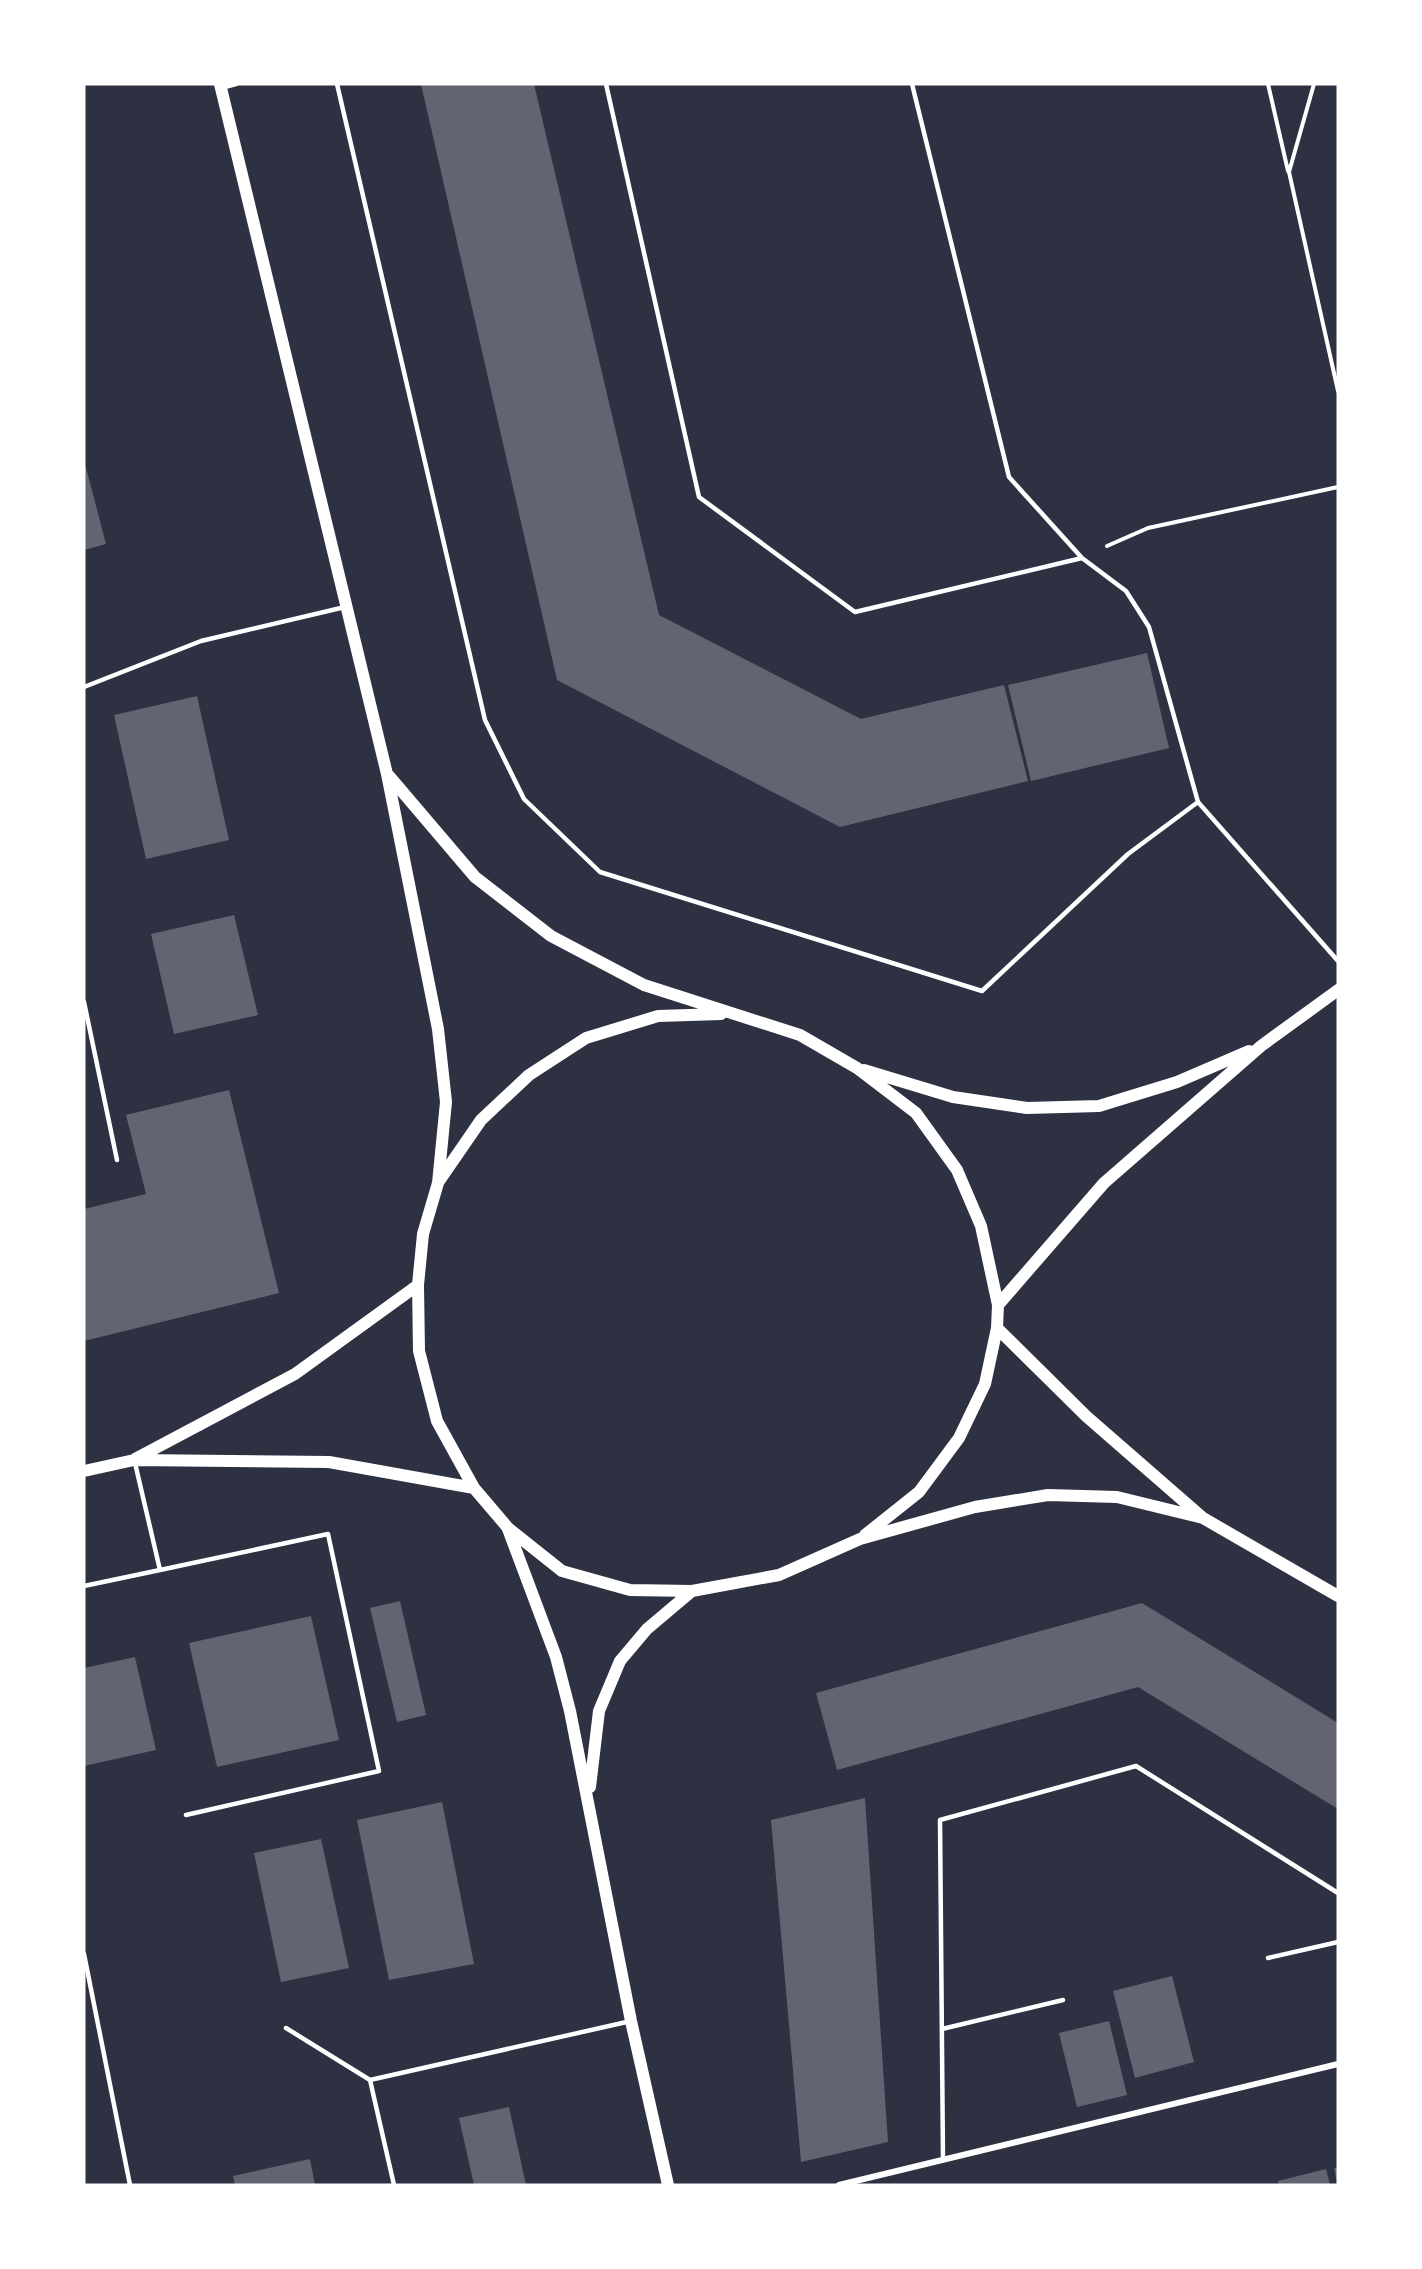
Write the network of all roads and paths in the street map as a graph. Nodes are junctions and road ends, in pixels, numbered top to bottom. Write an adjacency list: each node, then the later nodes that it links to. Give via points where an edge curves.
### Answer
1 (236, 84): 7 (lane)
2 (337, 84): 15 (lane, via 485,720 524,799 600,872 982,991 1128,854)
3 (606, 84): 11 (lane, via 699,497 855,612)
4 (912, 84): 11 (lane, via 1009,477)
5 (1268, 84): 8 (path)
6 (1314, 84): 8 (path)
7 (220, 86): 12 (main road)
8 (1288, 172): 9 (path)
9 (1338, 391)
10 (1338, 487): 11 (path, via 1148,528)
11 (1082, 558): 15 (lane, via 1126,591 1149,627)
12 (345, 607): 13 (lane, via 201,641); 14 (main road)
13 (84, 687)
14 (387, 774): 19 (main road, via 475,877 550,936 644,985); 23 (main road, via 438,1029 446,1102)
15 (1198, 802): 16 (lane)
16 (1338, 961)
17 (1338, 990): 20 (main road)
18 (84, 1002): 22 (lane)
19 (731, 1013): 21 (main road, via 800,1035); 23 (main road, via 658,1016 586,1038 529,1075 481,1120)
20 (1261, 1046): 21 (main road, via 1177,1082 1099,1106 1027,1108 953,1097); 25 (main road, via 1104,1183)
21 (857, 1068): 25 (main road, via 916,1113 957,1170 981,1226)
22 (117, 1160)
23 (438, 1183): 24 (main road, via 423,1234)
24 (418, 1285): 27 (main road, via 296,1374); 29 (main road, via 420,1351 437,1421)
25 (998, 1305): 26 (main road)
26 (997, 1328): 30 (main road, via 1086,1416); 32 (main road, via 985,1384 959,1438 919,1492)
27 (134, 1460): 28 (main road); 29 (main road, via 329,1462); 33 (lane)
28 (84, 1471)
29 (474, 1488): 31 (main road)
30 (1203, 1518): 32 (main road, via 1117,1497 1048,1495 975,1507); 36 (main road)
31 (508, 1528): 35 (main road, via 562,1571 630,1590); 37 (main road, via 556,1658)
32 (860, 1539): 35 (main road, via 779,1575)
33 (160, 1570): 34 (lane); 38 (lane, via 328,1534 379,1771)
34 (84, 1586)
35 (692, 1592): 37 (main road, via 647,1629 620,1661 599,1711)
36 (1338, 1596)
37 (589, 1797): 44 (main road)
38 (186, 1815)
39 (1338, 1893): 46 (lane, via 1136,1766 940,1820)
40 (1338, 1942): 42 (lane)
41 (84, 1954): 50 (lane)
42 (1268, 1958)
43 (1063, 2000): 46 (lane)
44 (631, 2021): 48 (lane); 52 (main road)
45 (286, 2028): 48 (lane)
46 (942, 2029): 49 (lane)
47 (1338, 2064): 49 (street)
48 (370, 2080): 51 (lane)
49 (943, 2160): 53 (street)
50 (130, 2185)
51 (394, 2185)
52 (668, 2185)
53 (839, 2185)

